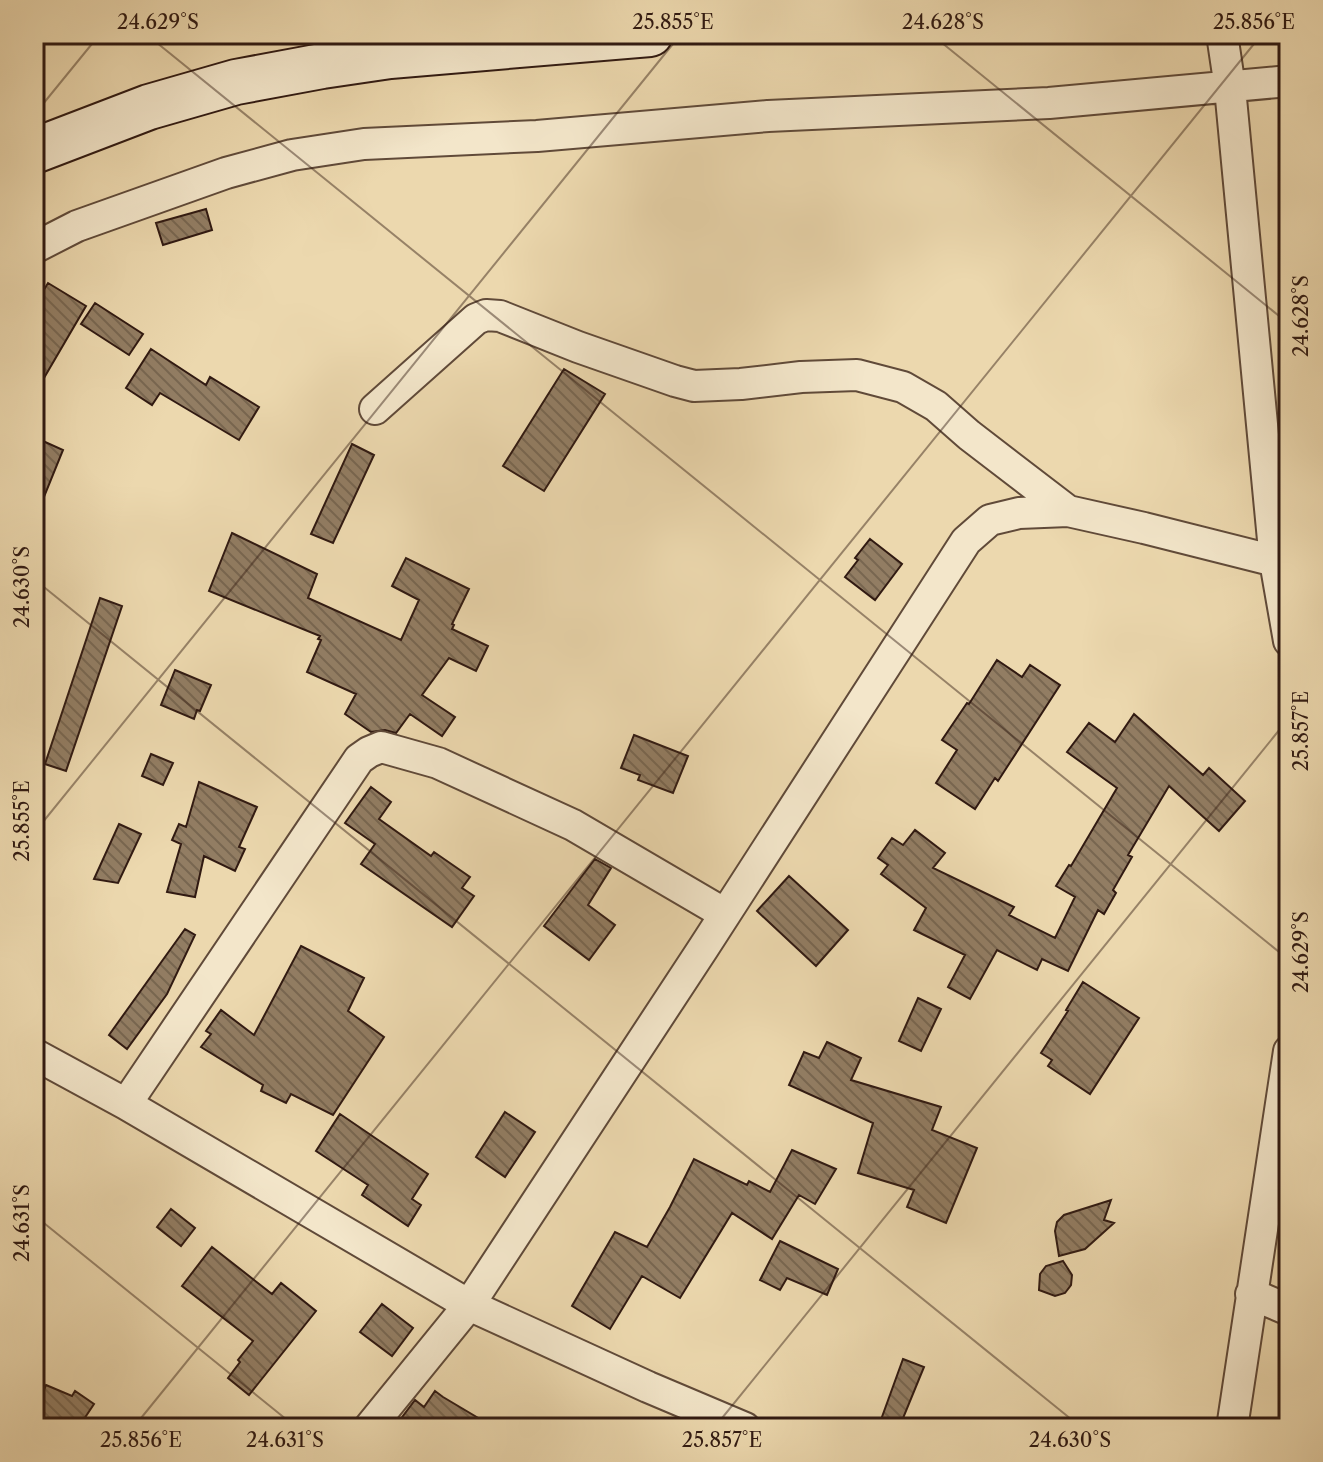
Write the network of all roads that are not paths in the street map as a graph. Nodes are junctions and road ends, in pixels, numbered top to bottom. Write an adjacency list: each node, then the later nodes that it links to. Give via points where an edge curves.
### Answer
1 (650, 34): 3 (main road)
2 (1222, 34): 5 (street)
3 (545, 39): 6 (main road, via 390,56 236,82 149,107)
4 (1289, 81): 5 (street)
5 (1230, 88): 7 (street, via 364,144 292,155 226,173 77,226); 10 (street)
6 (34, 151)
7 (34, 248)
8 (375, 409): 9 (street, via 476,319 500,316 694,386 857,375 903,387 936,406)
9 (1068, 511): 10 (street); 12 (street, via 990,520 966,541)
10 (1282, 555): 11 (street)
11 (1289, 641)
12 (725, 914): 15 (street, via 573,825 438,763 381,747 359,759); 17 (street)
13 (1289, 1051): 16 (street)
14 (34, 1054): 15 (street)
15 (126, 1104): 17 (street)
16 (1251, 1294): 18 (street); 21 (street)
17 (469, 1305): 19 (street); 20 (street)
18 (1289, 1310)
19 (369, 1428)
20 (745, 1428)
21 (1232, 1428)

